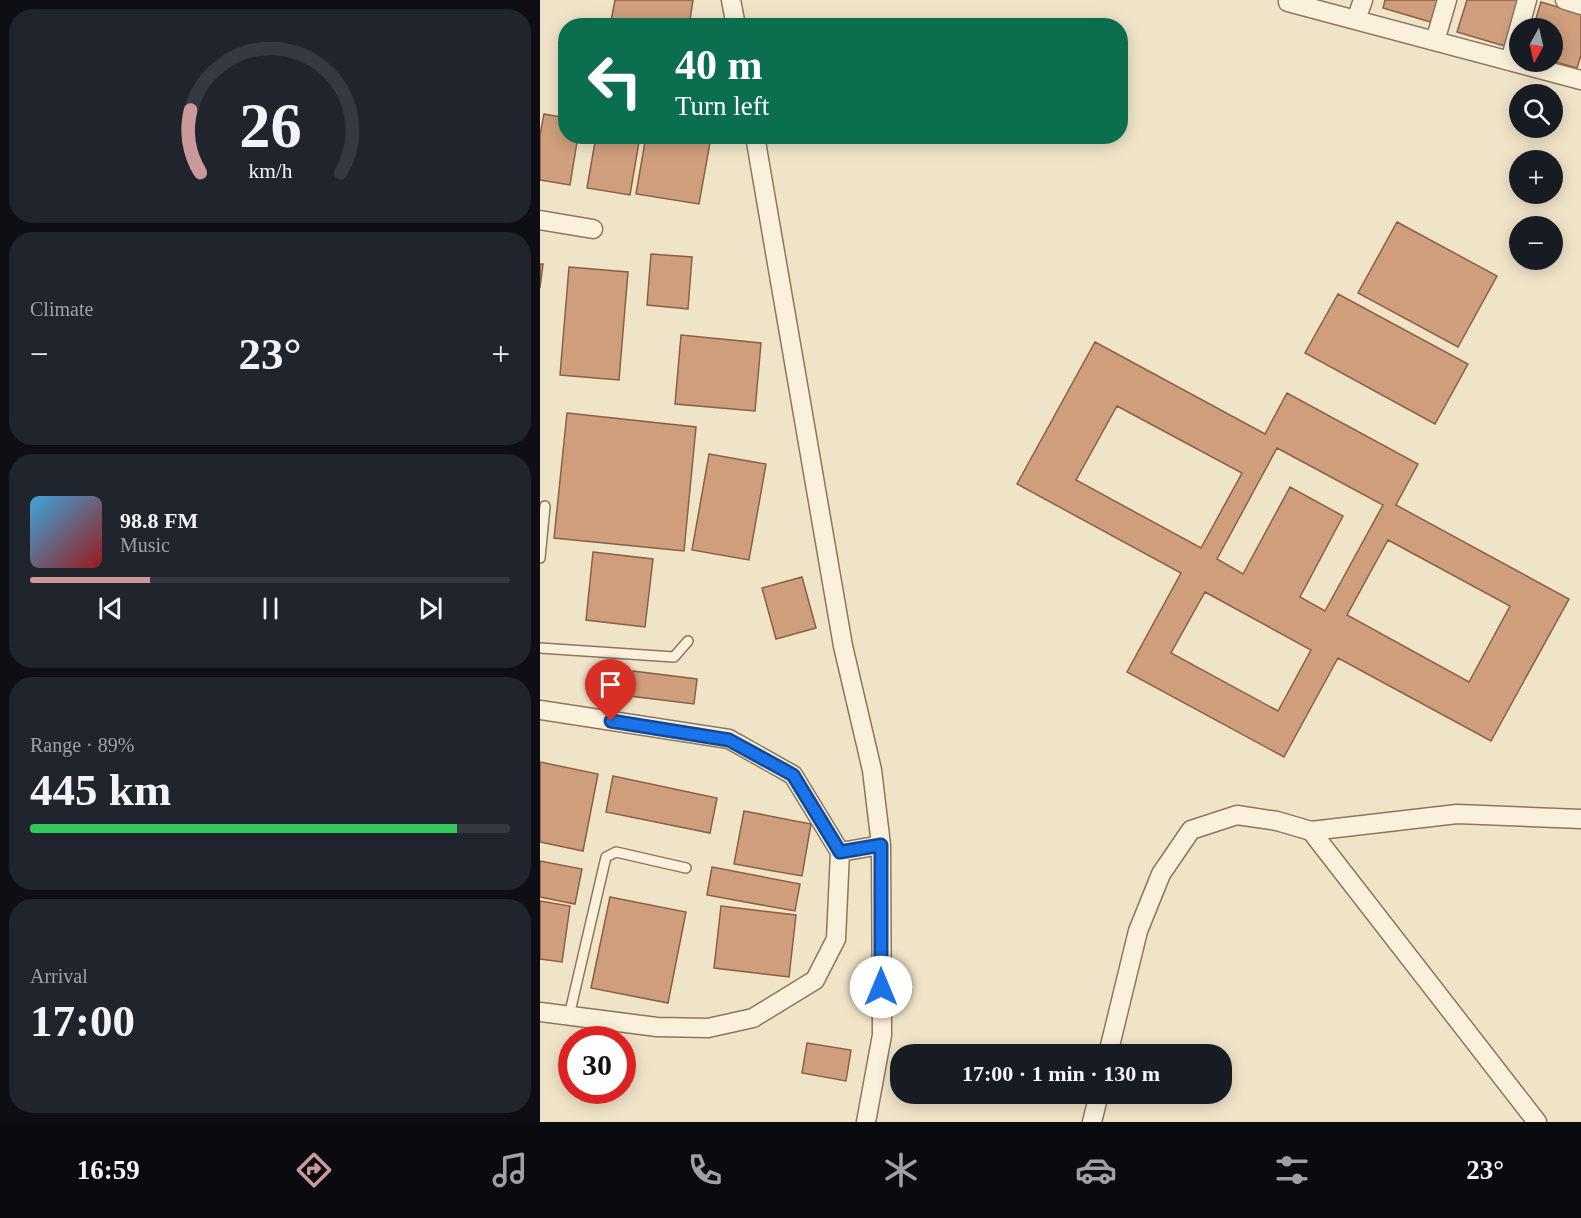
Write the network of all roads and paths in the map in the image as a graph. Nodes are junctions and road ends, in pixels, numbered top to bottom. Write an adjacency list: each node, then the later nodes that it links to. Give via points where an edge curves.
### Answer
1 (731, 0): 8 (street)
2 (1288, 0): 10 (street)
3 (1363, 0): 10 (street)
4 (1447, 0): 11 (street)
5 (1527, 0): 9 (street)
6 (1565, 0): 7 (street)
7 (1581, 5)
8 (734, 18)
9 (1522, 18)
10 (1356, 20): 11 (street)
11 (1435, 41): 12 (street)
12 (1509, 61)
13 (1551, 72): 14 (street)
14 (1581, 80)
15 (756, 144): 25 (street, via 843,646 872,770)
16 (540, 220): 17 (street)
17 (593, 229)
18 (545, 506): 19 (lane)
19 (540, 558)
20 (688, 641): 21 (lane, via 674,657)
21 (540, 648)
22 (540, 710): 26 (street, via 729,740 793,775)
23 (1581, 819): 24 (street, via 1457,814)
24 (1311, 831): 30 (street, via 1237,815 1191,831 1161,874 1138,931); 34 (street)
25 (881, 845): 26 (street); 32 (street, via 882,1035)
26 (840, 852): 29 (street, via 836,939 815,980 753,1018 708,1028 657,1027)
27 (686, 868): 29 (lane, via 615,852 606,857)
28 (540, 1012): 29 (street)
29 (569, 1016)
30 (1110, 1044)
31 (1096, 1104): 33 (street)
32 (866, 1122)
33 (1092, 1122)
34 (1537, 1122)

